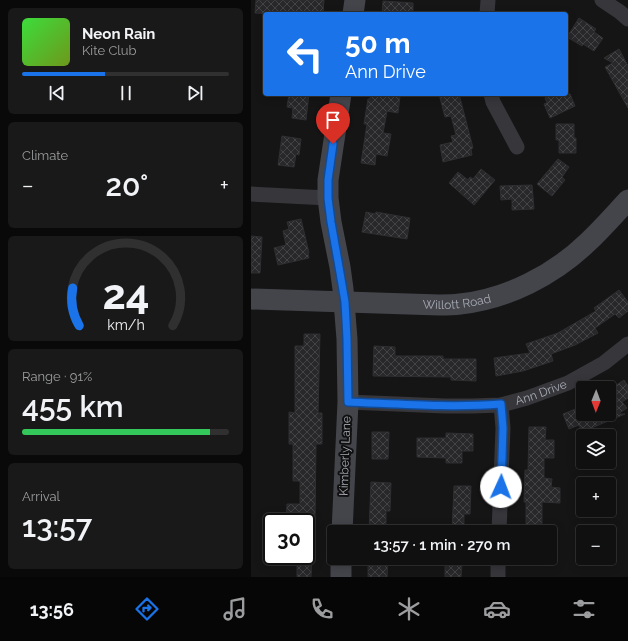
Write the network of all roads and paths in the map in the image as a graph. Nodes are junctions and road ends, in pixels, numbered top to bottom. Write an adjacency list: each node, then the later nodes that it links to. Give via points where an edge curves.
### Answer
1 (355, 0): 4 (street)
2 (488, 0): 5 (street)
3 (603, 0): 6 (street)
4 (353, 12)
5 (487, 12)
6 (628, 19)
7 (341, 96): 11 (street, Kimberly Lane, via 328,180)
8 (492, 96): 9 (street)
9 (517, 147)
10 (251, 194): 11 (street)
11 (328, 198): 14 (street, Kimberly Lane)
12 (628, 200): 14 (street, Willott Road, via 587,243 561,264 545,275 499,296 461,304 439,305)
13 (251, 299): 14 (street, Willott Road)
14 (345, 302): 16 (street, Kimberly Lane)
15 (628, 344): 17 (street, Ann Drive, via 604,363 568,383 527,398)
16 (348, 402): 17 (street, Ann Drive, via 445,406); 18 (street, Kimberly Lane)
17 (501, 404): 19 (street, via 503,428)
18 (342, 525)
19 (499, 525)
20 (341, 565): 22 (street)
21 (498, 565): 23 (street)
22 (341, 577)
23 (498, 577)

